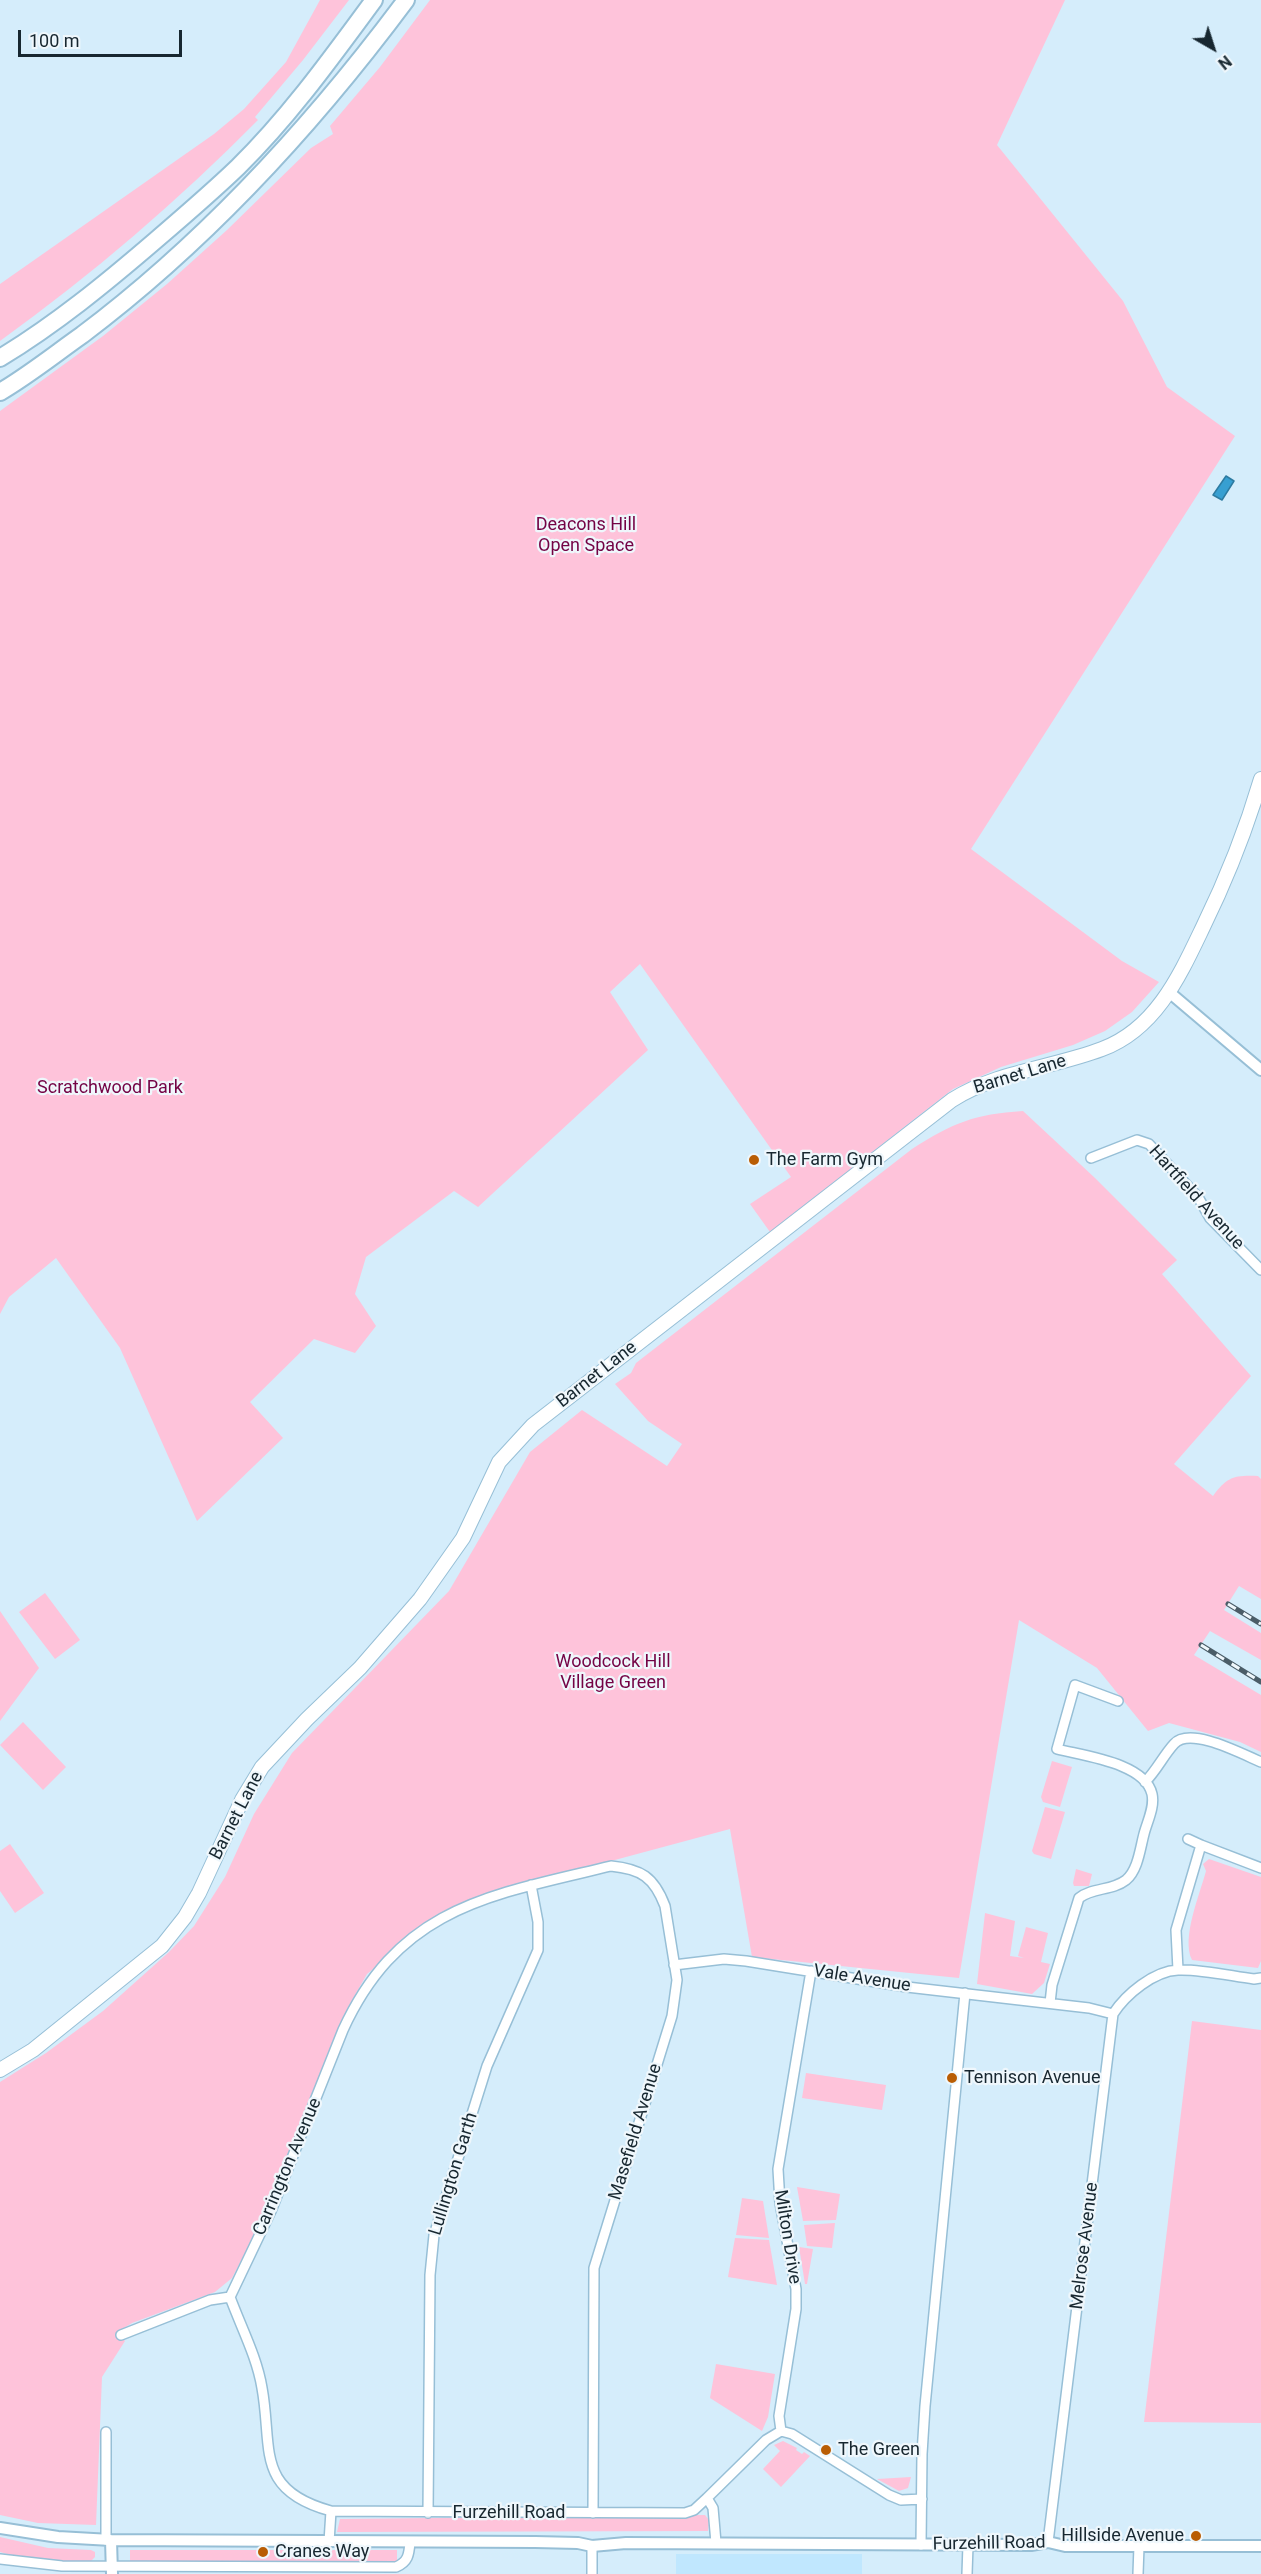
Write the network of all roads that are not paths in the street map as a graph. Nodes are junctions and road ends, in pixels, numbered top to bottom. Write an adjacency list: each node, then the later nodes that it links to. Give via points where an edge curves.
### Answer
1 (374, 0): 3 (highway, via 239,166 111,279 37,336)
2 (406, 0): 4 (highway, via 357,66 301,131 206,230 111,313)
3 (0, 358)
4 (0, 392)
5 (1261, 779): 6 (main road, Barnet Lane, via 1245,831 1217,898)
6 (1169, 992): 7 (street); 24 (main road, Barnet Lane, via 1144,1022 1104,1049 990,1081 952,1100 533,1425 499,1462 463,1538 420,1599 360,1668 262,1767 242,1800 199,1893 162,1946 42,2044)
7 (1261, 1070)
8 (1091, 1158): 9 (street, Hartfield Avenue, via 1137,1140 1149,1144 1198,1197 1210,1218)
9 (1261, 1269)
10 (1118, 1701): 12 (street, via 1075,1685 1057,1749 1132,1770)
11 (1261, 1762): 12 (street, via 1205,1740 1183,1738 1174,1743)
12 (1145, 1782): 22 (street, via 1152,1793 1152,1805 1133,1872 1116,1886 1089,1891 1079,1898)
13 (1188, 1839): 14 (street)
14 (1201, 1845): 15 (street); 18 (street, via 1176,1930)
15 (1261, 1868)
16 (531, 1885): 17 (street, Masefield Avenue, via 611,1866 630,1868 651,1879 665,1906); 25 (street, Carrington Avenue, via 485,1898 435,1920 405,1943 371,1979 343,2030 271,2211); 32 (street, Lullington Garth, via 539,1938 535,1961 487,2066 434,2235 430,2275)
17 (674, 1965): 19 (street, Vale Avenue, via 724,1959); 33 (street, Masefield Avenue, via 676,2000 672,2016 594,2268)
18 (1178, 1970): 20 (street); 23 (street, via 1145,1984)
19 (811, 1971): 21 (street, Vale Avenue); 27 (street, Milton Drive, via 778,2169 780,2203 796,2289 779,2416)
20 (1261, 1978)
21 (965, 1993): 22 (street, Vale Avenue); 30 (street, via 925,2406)
22 (1050, 2003): 23 (street)
23 (1113, 2014): 36 (street, Melrose Avenue)
24 (0, 2070)
25 (230, 2297): 26 (street, via 210,2300); 31 (street, via 262,2387 268,2455 276,2474 294,2495)
26 (121, 2335)
27 (781, 2431): 29 (street, via 766,2440); 30 (street, via 792,2434 889,2495 901,2500)
28 (106, 2432): 35 (street)
29 (707, 2498): 33 (street, Furzehill Road, via 685,2513); 39 (street, via 713,2508)
30 (922, 2499): 40 (street)
31 (331, 2511): 32 (street, Furzehill Road); 37 (street)
32 (428, 2513): 33 (street, Furzehill Road)
33 (593, 2513)
34 (0, 2528): 35 (street, Furzehill Road)
35 (109, 2540): 37 (street, Furzehill Road); 48 (street)
36 (1048, 2541): 41 (street, Furzehill Road, via 1031,2545); 43 (street, Furzehill Road, via 1065,2546)
37 (329, 2542): 38 (street, Furzehill Road)
38 (410, 2542): 42 (street, Furzehill Road); 46 (street, via 408,2559)
39 (716, 2543): 40 (street, Furzehill Road); 42 (street, Furzehill Road)
40 (921, 2545): 41 (street, Furzehill Road)
41 (968, 2545): 51 (street)
42 (592, 2546): 50 (street)
43 (1140, 2546): 44 (street, Furzehill Road); 52 (street)
44 (1261, 2546)
45 (0, 2559): 47 (street)
46 (403, 2564): 48 (street); 49 (street)
47 (62, 2570): 48 (street)
48 (112, 2571)
49 (408, 2574)
50 (592, 2574)
51 (967, 2574)
52 (1138, 2574)

